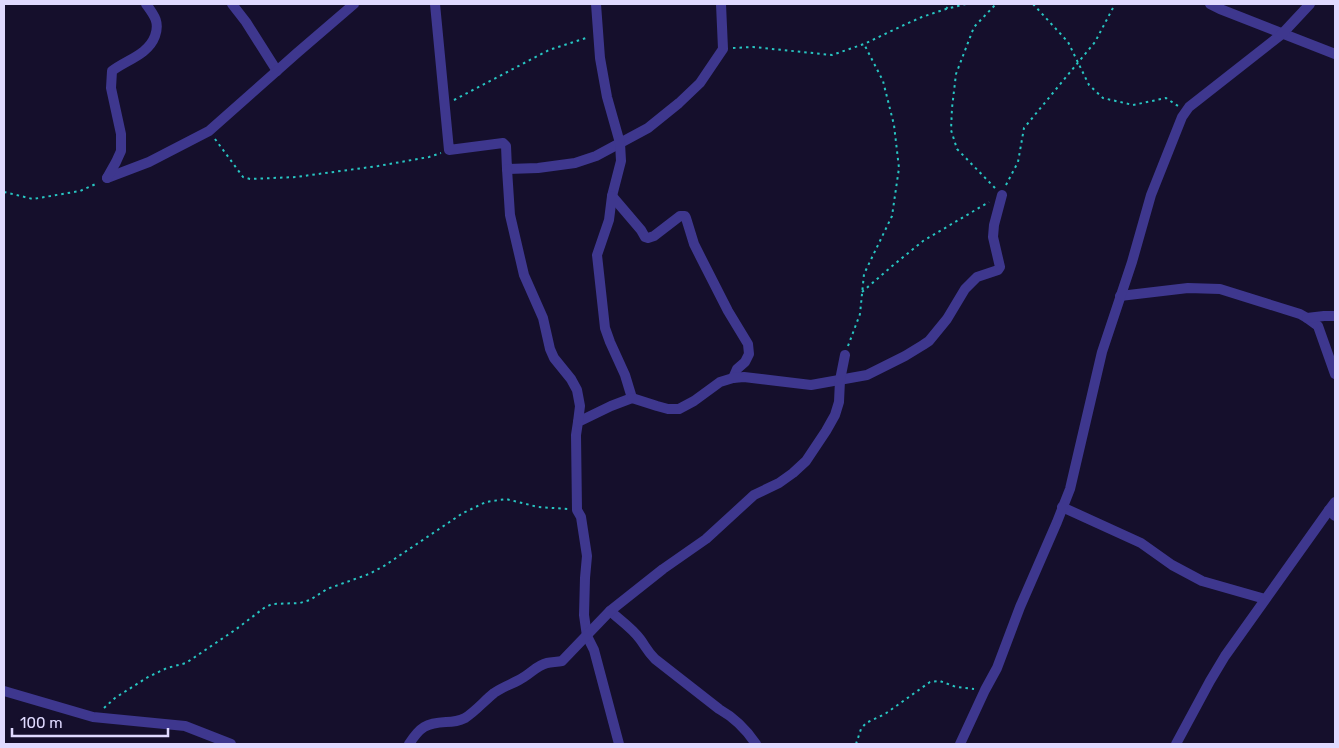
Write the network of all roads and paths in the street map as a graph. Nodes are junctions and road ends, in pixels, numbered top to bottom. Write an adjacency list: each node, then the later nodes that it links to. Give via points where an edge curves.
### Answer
1 (146, 4): 28 (street, via 157,22 153,41 145,51 112,72 111,88 121,134 121,151)
2 (232, 4): 21 (street)
3 (354, 4): 21 (street)
4 (435, 4): 22 (street)
5 (596, 4): 15 (street)
6 (721, 4): 18 (street)
7 (950, 4): 14 (path)
8 (966, 4): 14 (path)
9 (996, 4): 30 (path, via 974,27 956,74 951,130 957,149)
10 (1033, 4): 20 (path, via 1068,42)
11 (1115, 4): 20 (path, via 1095,42)
12 (1210, 4): 16 (street)
13 (1310, 4): 16 (street)
14 (946, 9): 17 (path, via 904,24)
15 (598, 34): 22 (path, via 549,50); 25 (street, via 607,97)
16 (1282, 34): 19 (street); 23 (street)
17 (864, 44): 18 (path, via 832,55 753,46); 32 (path, via 883,81 894,125 899,168 892,216 864,274)
18 (723, 49): 25 (street, via 700,83 679,103 648,128)
19 (1335, 54)
20 (1078, 64): 23 (path, via 1089,85 1104,98 1133,105 1166,98); 30 (path, via 1024,128 1018,162)
21 (277, 71): 24 (street)
22 (445, 105): 26 (street)
23 (1186, 111): 33 (street, via 1151,195)
24 (209, 131): 26 (path, via 242,176 250,179 296,177 378,166); 28 (street, via 150,162)
25 (620, 143): 27 (street, via 575,163); 31 (street, via 621,161)
26 (449, 150): 27 (street, via 503,143 506,146)
27 (507, 169): 41 (street, via 510,215 524,275 543,318 554,358 577,390)
28 (107, 178): 29 (path, via 80,191 33,199)
29 (4, 192)
30 (1002, 195): 32 (path, via 924,241); 39 (street, via 993,237 998,270 977,278 965,289 947,319 923,345 867,375)
31 (612, 196): 38 (street, via 648,238 680,216 685,216 694,244 748,344 749,354); 40 (street, via 609,220 598,255 606,328)
32 (862, 292): 36 (path, via 860,314)
33 (1120, 296): 35 (street, via 1188,288 1220,289); 42 (street, via 1102,352 1070,489)
34 (1335, 316): 35 (street)
35 (1308, 318): 37 (street, via 1320,330)
36 (845, 355): 39 (street)
37 (1335, 374)
38 (733, 378): 39 (street, via 744,376 811,385); 40 (street, via 720,382 679,408 657,406)
39 (840, 380): 46 (street, via 835,415 806,461 793,473 754,496 706,540)
40 (632, 398): 41 (street)
41 (578, 422): 44 (street)
42 (1062, 507): 45 (street, via 1141,543 1202,581); 48 (street, via 997,668)
43 (1333, 509): 45 (street)
44 (577, 510): 47 (street, via 587,556 584,615); 50 (path, via 538,507 506,499 486,502 462,513 369,574 310,600 272,604 264,608 186,662 148,677 115,698)
45 (1265, 599): 57 (street, via 1215,673)
46 (610, 612): 47 (street); 54 (street, via 634,632 655,659 741,724)
47 (587, 636): 52 (street, via 562,661 541,666 510,684 464,718 428,724); 53 (street, via 594,650)
48 (985, 690): 55 (path, via 930,682 866,724); 56 (street)
49 (4, 691): 50 (street)
50 (93, 717): 51 (street, via 185,726)
51 (231, 744)
52 (410, 744)
53 (619, 744)
54 (756, 744)
55 (856, 744)
56 (960, 744)
57 (1176, 744)

